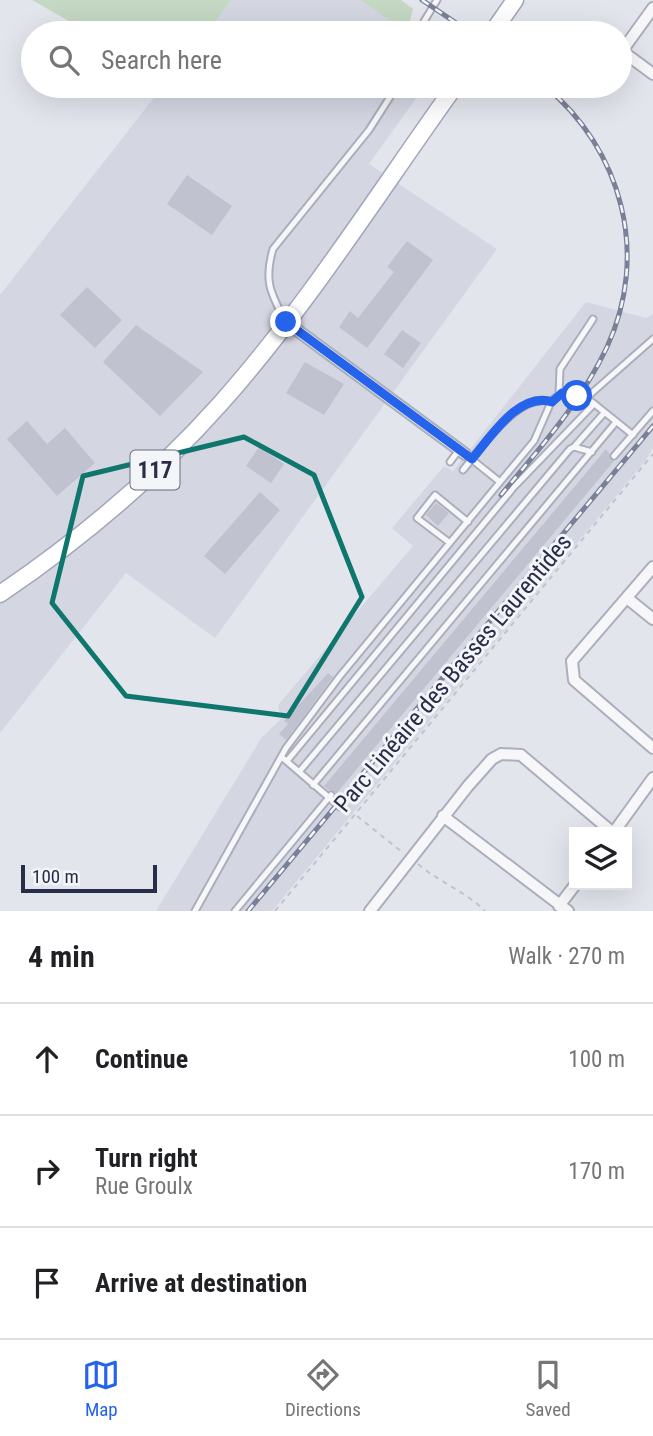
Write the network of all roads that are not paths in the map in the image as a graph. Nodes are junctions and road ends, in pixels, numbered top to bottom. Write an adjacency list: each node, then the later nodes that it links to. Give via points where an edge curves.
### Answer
1 (437, 0): 4 (lane)
2 (515, 0): 5 (main road)
3 (653, 8): 6 (street)
4 (424, 21)
5 (501, 21)
6 (632, 37)
7 (632, 58): 8 (street)
8 (653, 74)
9 (389, 98): 12 (lane, via 273,249 269,289)
10 (446, 98): 12 (main road, 117)
11 (593, 319): 14 (lane, via 560,369)
12 (286, 322): 24 (street); 32 (main road, 117, via 223,401 172,454 85,531)
13 (653, 339): 15 (lane)
14 (559, 394): 15 (lane); 16 (lane)
15 (585, 399): 17 (lane)
16 (552, 402): 24 (lane, via 539,399 524,405); 28 (lane, via 541,431)
17 (594, 404): 19 (lane); 36 (lane, via 514,487)
18 (653, 411): 21 (lane)
19 (604, 413): 20 (lane); 22 (lane)
20 (616, 422): 21 (lane); 23 (lane)
21 (633, 435): 25 (lane)
22 (574, 447): 23 (lane); 37 (lane)
23 (592, 452): 39 (lane)
24 (465, 454): 26 (lane); 27 (lane); 28 (lane)
25 (614, 456)
26 (450, 462)
27 (463, 470)
28 (500, 482): 29 (lane)
29 (468, 522): 30 (lane); 30 (lane, via 435,495 417,518)
30 (450, 543): 36 (lane, via 340,676)
31 (653, 567): 33 (street)
32 (0, 594)
33 (627, 598): 34 (street); 35 (street, via 572,662 571,670 574,680)
34 (653, 620)
35 (653, 748)
36 (284, 759): 37 (lane); 47 (lane)
37 (299, 772): 39 (lane)
38 (653, 778): 44 (street)
39 (313, 785): 40 (lane)
40 (330, 797): 41 (lane); 48 (lane)
41 (340, 807)
42 (443, 816): 43 (street, via 492,759 511,752 521,755); 46 (street); 49 (street, via 407,855)
43 (607, 827)
44 (617, 827)
45 (573, 890): 46 (street)
46 (564, 909)
47 (195, 911)
48 (236, 911)
49 (370, 911)

